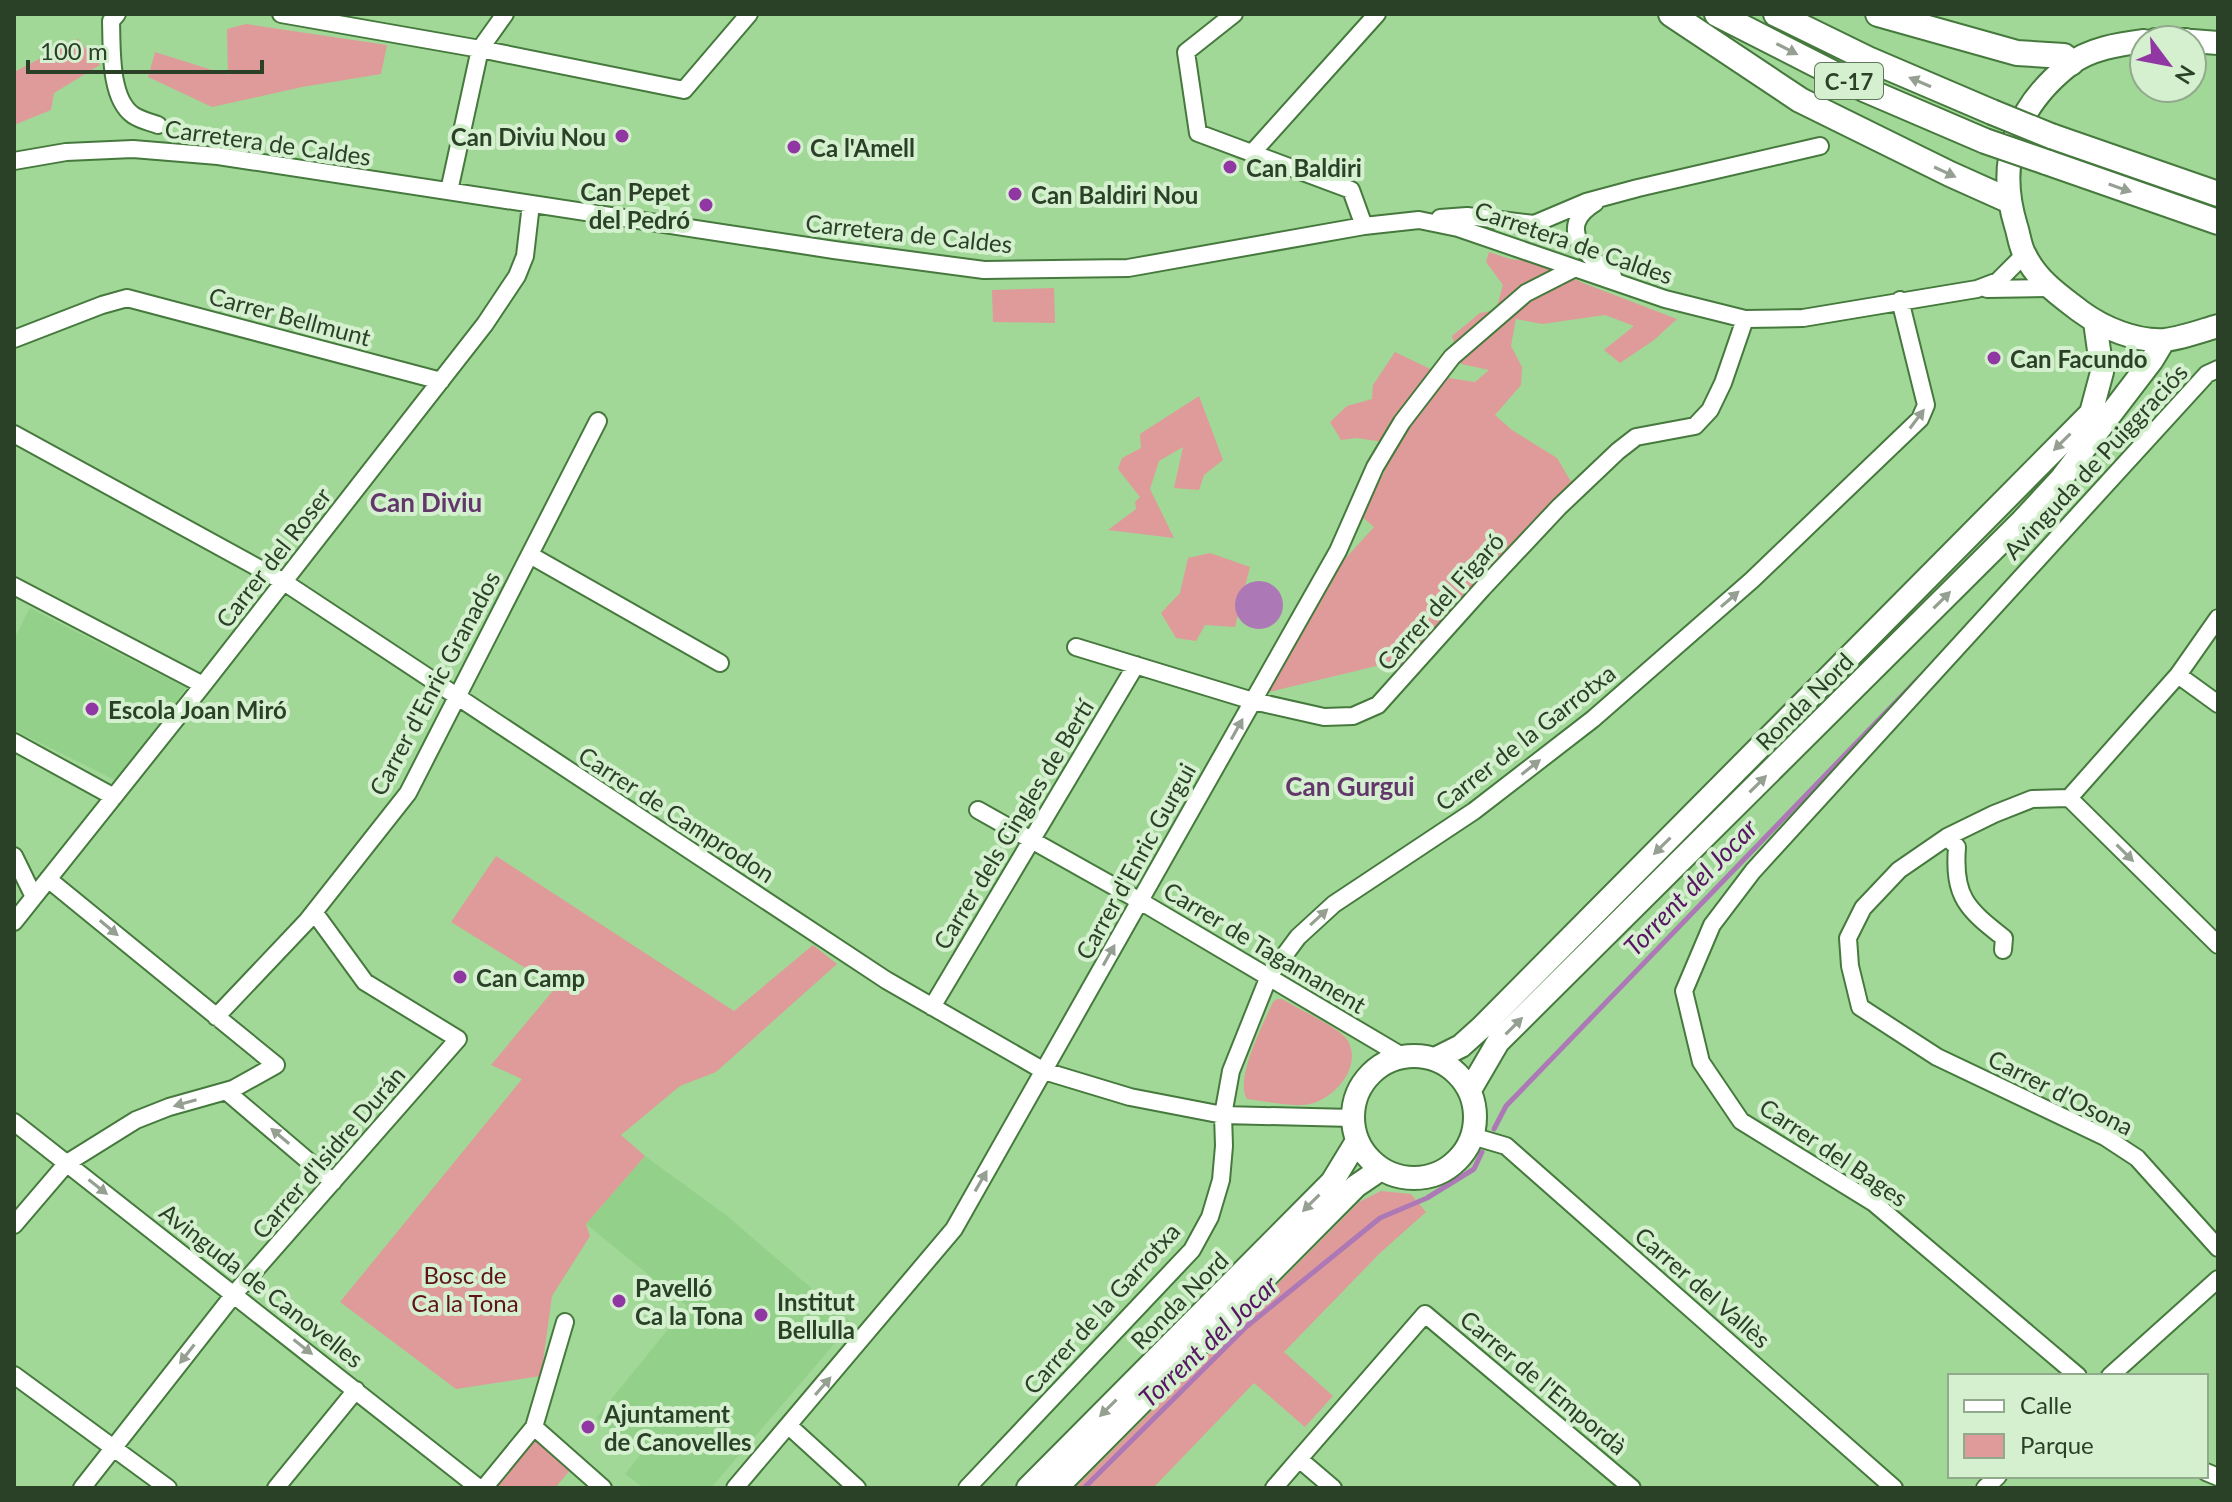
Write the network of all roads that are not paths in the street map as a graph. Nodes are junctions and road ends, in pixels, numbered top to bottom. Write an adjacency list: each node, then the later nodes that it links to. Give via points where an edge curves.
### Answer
1 (117, 14): 15 (street, via 111,21 112,66 120,97 132,115)
2 (281, 14): 11 (street)
3 (505, 14): 13 (street)
4 (749, 14): 13 (street, via 684,90)
5 (1234, 14): 17 (street, via 1186,52 1198,133)
6 (1377, 14): 17 (street)
7 (1671, 14): 22 (highway, one-way to 22, via 1800,100)
8 (1717, 14): 25 (highway, C-17, one-way to 25, bridge, via 1866,90 1985,141)
9 (1776, 14): 20 (highway, C-17, one-way to 9, bridge, via 1992,112)
10 (1878, 14): 14 (highway, via 2017,53 2064,56)
11 (368, 21): 13 (street)
12 (2128, 45): 14 (main road)
13 (480, 49): 19 (street)
14 (2071, 63): 22 (main road, via 2014,135)
15 (158, 125)
16 (1820, 146): 21 (street)
17 (1252, 153): 27 (street, via 1351,190)
18 (14, 161): 19 (street, Carretera de Caldes, via 133,149 218,156)
19 (449, 191): 23 (street, Carretera de Caldes)
20 (2218, 194)
21 (1603, 198): 26 (street); 31 (street, via 1584,209 1576,226 1578,244)
22 (2008, 200): 29 (main road)
23 (531, 204): 27 (street, Carretera de Caldes, via 984,270 1128,268); 41 (street, Carrer del Roser, via 525,256 517,276)
24 (1419, 220): 26 (street, via 1467,216); 27 (street, Carretera de Caldes); 28 (street, Carretera de Caldes)
25 (2218, 222)
26 (1534, 224): 28 (street, via 1526,243)
27 (1364, 226)
28 (1532, 253): 30 (street, Carretera de Caldes)
29 (2024, 255): 32 (main road); 33 (street, via 1998,281)
30 (1575, 268): 31 (street, Carretera de Caldes); 54 (street, Carrer d'Enric Gurgui, via 1526,293 1452,357 1402,422 1375,467 1338,551)
31 (1625, 285): 35 (street, Carretera de Caldes)
32 (2049, 288): 33 (street, Carretera de Caldes); 36 (main road)
33 (1977, 289): 34 (street, Carretera de Caldes)
34 (1900, 300): 35 (street, Carretera de Caldes, via 1803,318); 71 (street, Carrer de la Garrotxa, one-way to 34, via 1298,937 1334,904 1474,811 1593,719 1752,580 1920,419 1926,405)
35 (1745, 319): 54 (street, Carrer del Figaró, via 1723,383 1695,426 1636,437 1618,451 1559,507 1378,705 1353,716 1324,717)
36 (2095, 322): 39 (main road, via 2123,334); 75 (main road, Ronda Nord, one-way to 75, via 2102,372 2091,413 1481,1028)
37 (2218, 326): 39 (main road)
38 (14, 339): 41 (street, Carrer Bellmunt, via 127,298)
39 (2164, 340): 77 (main road, Ronda Nord, one-way to 39, via 1498,1042 2061,479)
40 (2218, 369): 63 (street, Avinguda de Puiggraciós, via 2207,374)
41 (441, 381): 45 (street, Carrer del Roser)
42 (598, 421): 44 (street, Carrer d'Enric Granados)
43 (14, 434): 45 (street, Carrer de Camprodon)
44 (530, 555): 49 (street); 53 (street, Carrer d'Enric Granados)
45 (284, 582): 52 (street, Carrer del Roser); 53 (street, Carrer de Camprodon)
46 (14, 586): 52 (street)
47 (2218, 618): 51 (street)
48 (1076, 647): 50 (street, Carrer del Figaró)
49 (720, 663)
50 (1136, 665): 54 (street, Carrer del Figaró); 61 (street, Carrer dels Cingles de Bertí)
51 (2178, 675): 55 (street); 58 (street)
52 (203, 685): 57 (street, Carrer del Roser)
53 (458, 697): 67 (street, Carrer d'Enric Granados, via 408,793); 72 (street, Carrer de Camprodon)
54 (1253, 701): 66 (street, Carrer d'Enric Gurgui, one-way to 54)
55 (2218, 704)
56 (14, 742): 57 (street)
57 (114, 797): 64 (street, Carrer del Roser)
58 (2069, 798): 60 (street, via 2032,799); 69 (street, one-way to 69)
59 (978, 810): 61 (street, Carrer de Tagamanent)
60 (1947, 837): 70 (street, via 1957,847 1955,870 1962,898 2004,938); 88 (street, Carrer d'Osona, via 1899,870 1863,908 1848,938 1860,1007 1937,1057 2105,1137 2137,1158)
61 (1032, 840): 66 (street, Carrer de Tagamanent); 72 (street, Carrer dels Cingles de Bertí)
62 (14, 856): 65 (street)
63 (1753, 871): 92 (street, Carrer del Bages, via 1712,925 1684,991 1701,1062 1741,1121 1874,1203)
64 (48, 879): 65 (street, Carrer del Roser); 73 (street, one-way to 73)
65 (34, 897): 68 (street, Carrer del Roser)
66 (1140, 901): 71 (street, Carrer de Tagamanent); 76 (street, Carrer d'Enric Gurgui, one-way to 66)
67 (314, 912): 73 (street, Carrer d'Enric Granados); 86 (street, Carrer d'Isidre Durán, via 365,982 458,1039)
68 (14, 921)
69 (2218, 945)
70 (2003, 950)
71 (1269, 976): 74 (street, Carrer de Tagamanent); 79 (street, Carrer de la Garrotxa, via 1231,1071)
72 (932, 1007): 76 (street, Carrer de Camprodon)
73 (216, 1017): 78 (street, via 276,1065)
74 (1402, 1056): 75 (main road); 80 (main road, via 1373,1071 1354,1100)
75 (1435, 1059): 77 (main road, via 1452,1068)
76 (1044, 1071): 79 (street, Carrer de Camprodon, via 1130,1097); 96 (street, Carrer d'Enric Gurgui, one-way to 76, via 954,1229)
77 (1470, 1090): 82 (main road, via 1476,1118)
78 (226, 1091): 84 (street, one-way to 84, via 136,1120); 86 (street, one-way to 78)
79 (1223, 1115): 80 (street, Carrer de Camprodon); 107 (street, Carrer de la Garrotxa, via 1221,1180 1192,1250)
80 (1353, 1118): 83 (main road)
81 (14, 1122): 84 (street, Avinguda de Canovelles)
82 (1472, 1136): 85 (main road, via 1460,1157 1430,1176 1401,1177); 113 (street, Carrer del Vallès, via 1506,1146)
83 (1357, 1141): 85 (main road); 108 (main road, Ronda Nord, one-way to 108, via 1332,1182)
84 (67, 1163): 87 (street); 90 (street, Avinguda de Canovelles, one-way to 90)
85 (1381, 1169): 109 (main road, Ronda Nord, via 1356,1186)
86 (333, 1182): 90 (street, Carrer d'Isidre Durán)
87 (14, 1225)
88 (2218, 1248)
89 (2218, 1279): 93 (street)
90 (235, 1293): 95 (street, Avinguda de Canovelles, one-way to 95); 98 (street, Carrer d'Isidre Durán, one-way to 98)
91 (565, 1322): 97 (street)
92 (2076, 1374)
93 (2112, 1374)
94 (14, 1375): 98 (street)
95 (356, 1390): 102 (street); 103 (street, Avinguda de Canovelles)
96 (789, 1426): 105 (street, Carrer d'Enric Gurgui); 106 (street)
97 (534, 1427): 103 (street); 104 (street)
98 (113, 1447): 100 (street, Carrer d'Isidre Durán); 101 (street)
99 (1299, 1459): 110 (street); 111 (street); 112 (street, Carrer de l'Empordà, via 1425,1314)
100 (82, 1488)
101 (168, 1488)
102 (276, 1488)
103 (481, 1488)
104 (603, 1488)
105 (735, 1488)
106 (857, 1488)
107 (967, 1488)
108 (1028, 1488)
109 (1056, 1488)
110 (1274, 1488)
111 (1333, 1488)
112 (1632, 1488)
113 (1894, 1488)

